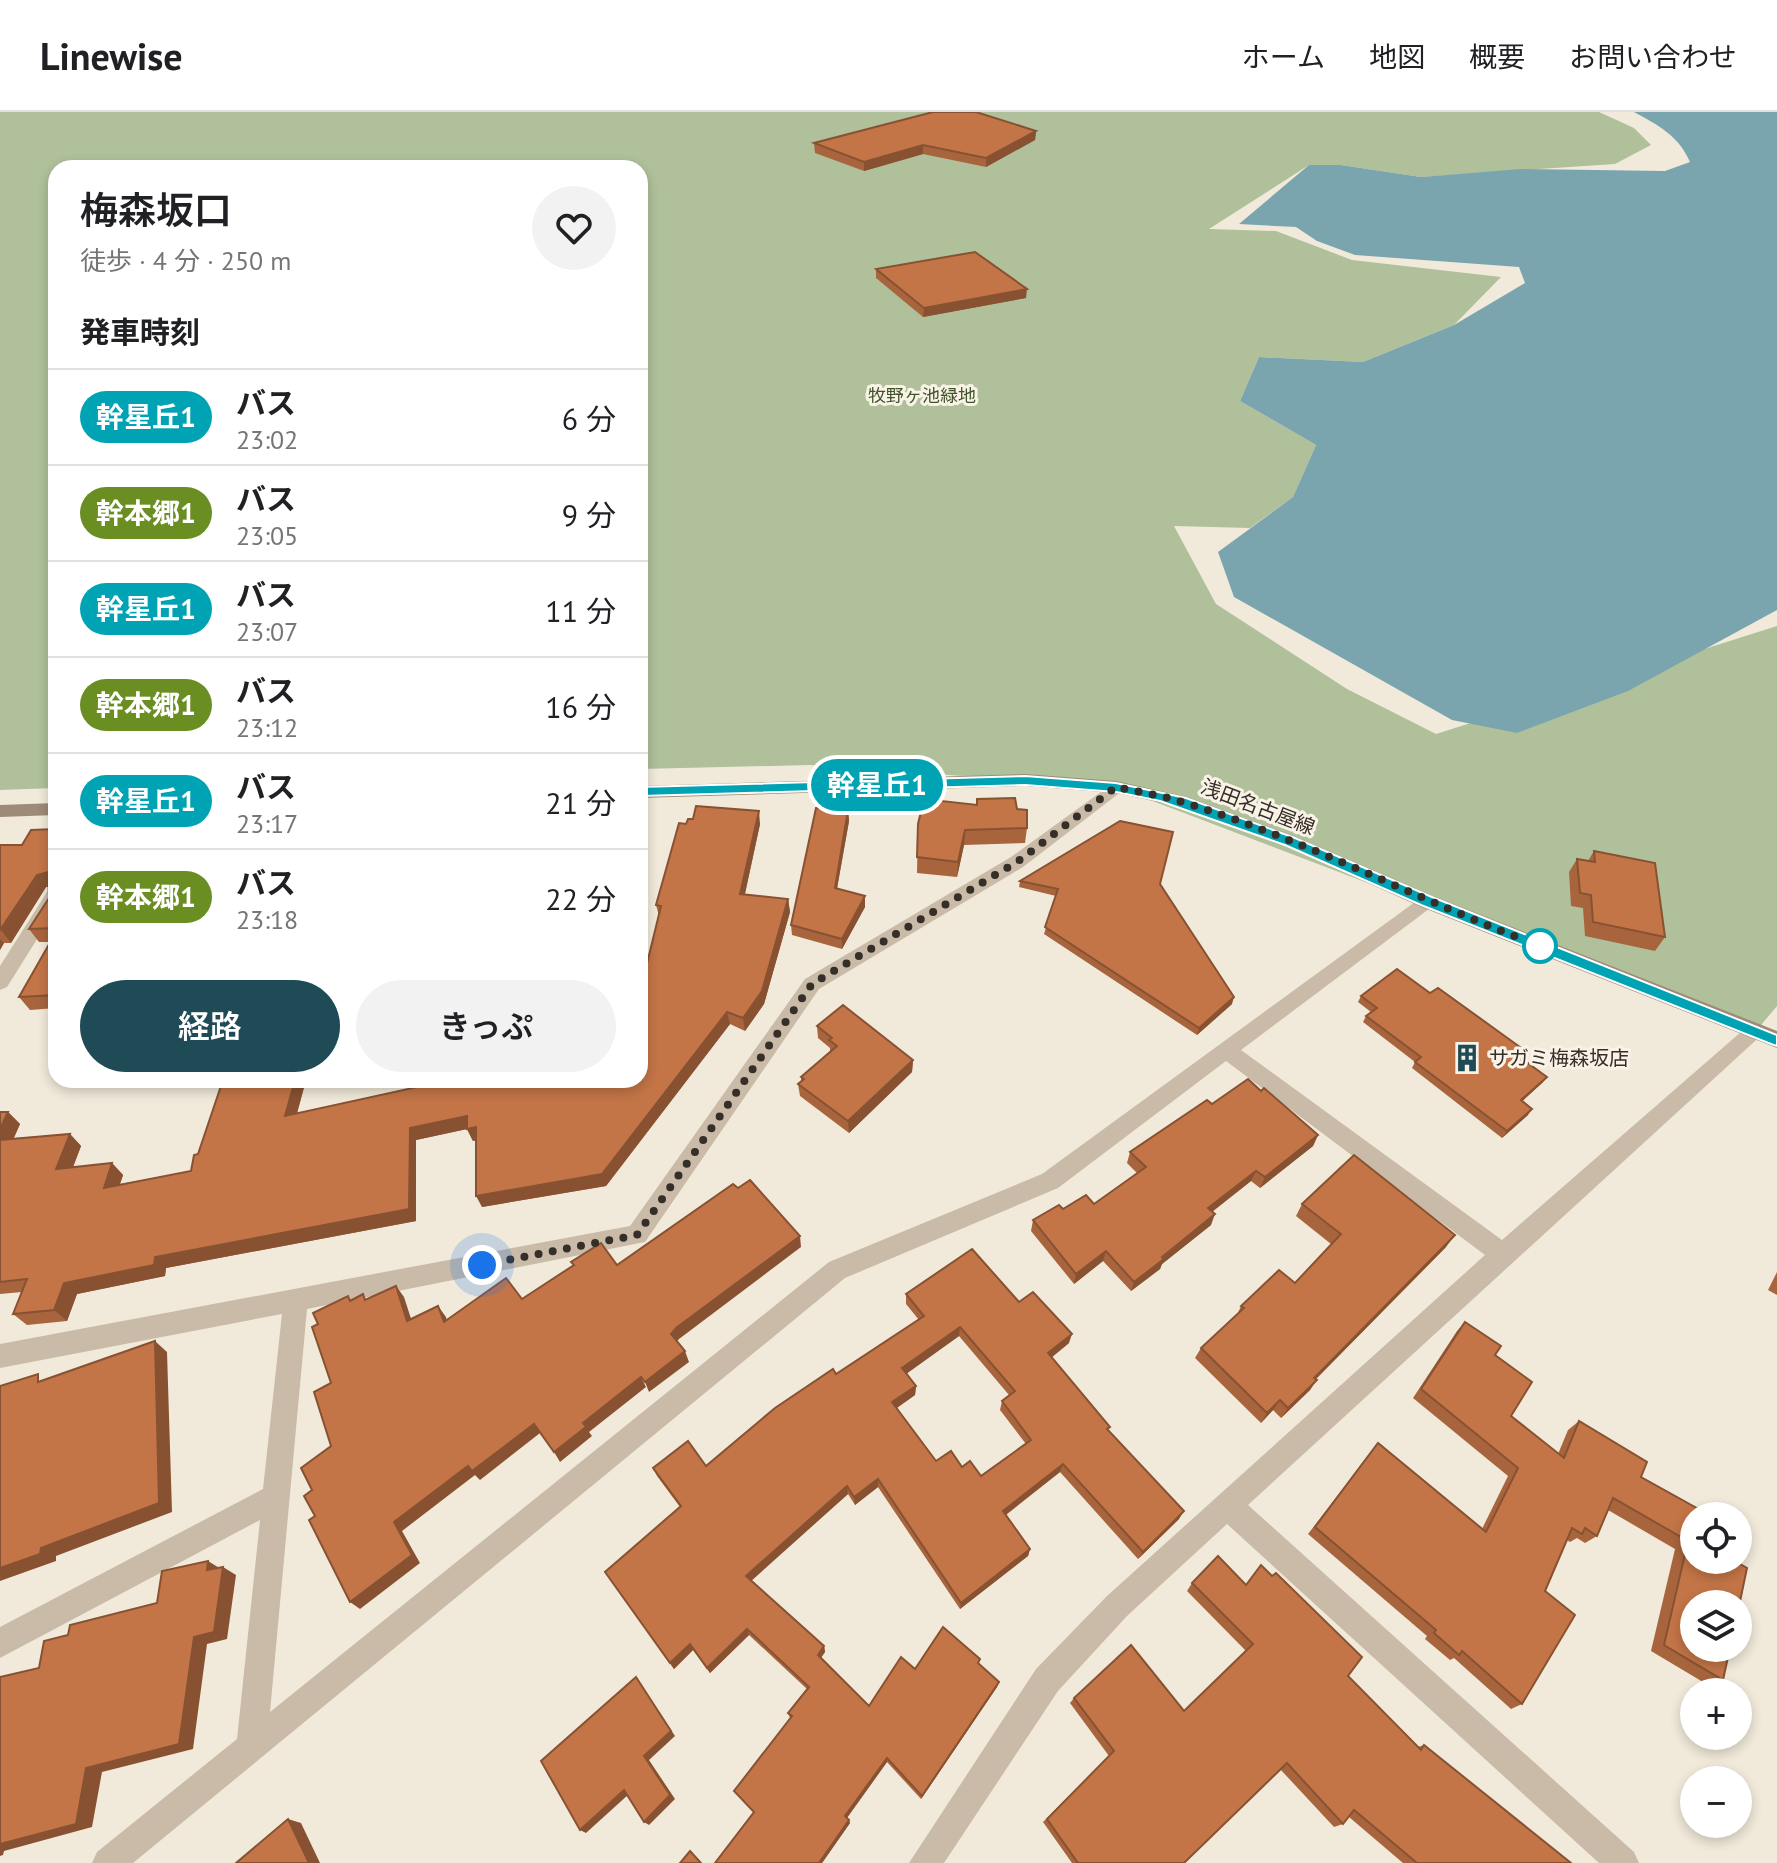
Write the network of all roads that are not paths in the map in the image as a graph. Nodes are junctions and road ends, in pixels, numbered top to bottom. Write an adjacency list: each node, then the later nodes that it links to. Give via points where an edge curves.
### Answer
1 (1116, 787): 2 (main road, 浅田名古屋線, via 1025,780); 5 (main road, 浅田名古屋線, via 1181,801 1247,825); 11 (street, via 1017,862 812,984 637,1235)
2 (648, 792)
3 (48, 809): 4 (main road)
4 (0, 811)
5 (1426, 901): 8 (main road, 浅田名古屋線); 9 (street)
6 (48, 907): 7 (street)
7 (0, 982)
8 (1766, 1036): 10 (street)
9 (1226, 1050): 10 (street); 16 (street, via 1050,1181 837,1270)
10 (1503, 1254): 14 (street)
11 (296, 1300): 12 (street); 13 (street)
12 (0, 1356)
13 (276, 1497): 15 (street); 16 (street)
14 (1227, 1505): 18 (street, via 1117,1606 1047,1680); 19 (street)
15 (0, 1643)
16 (251, 1747): 17 (street)
17 (108, 1863)
18 (925, 1863)
19 (1623, 1863)

